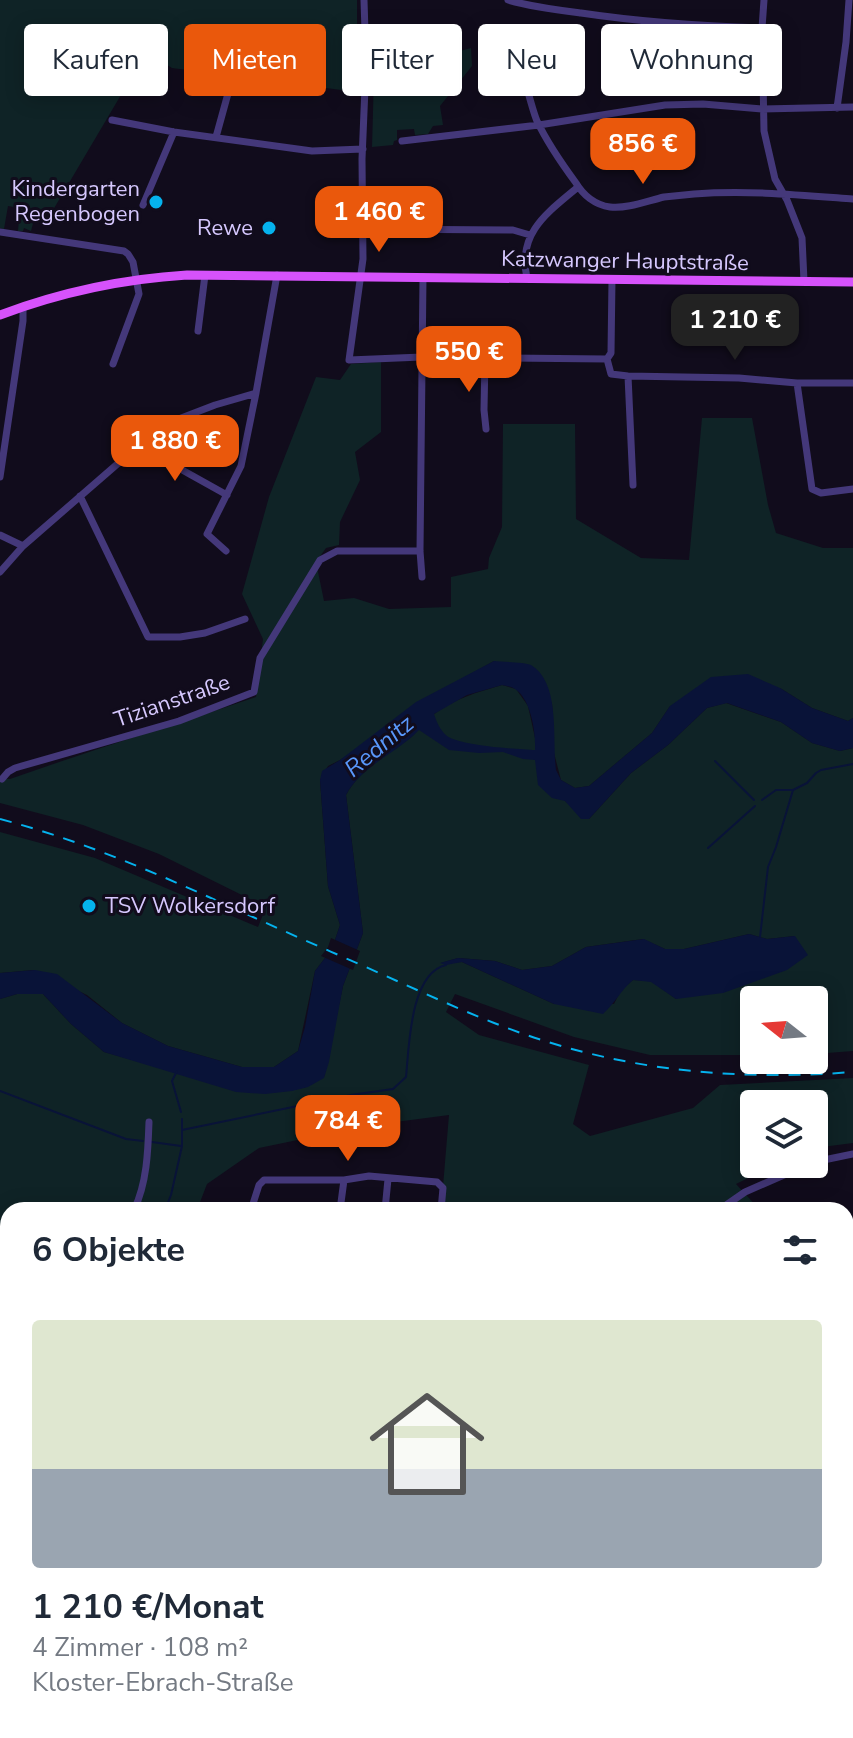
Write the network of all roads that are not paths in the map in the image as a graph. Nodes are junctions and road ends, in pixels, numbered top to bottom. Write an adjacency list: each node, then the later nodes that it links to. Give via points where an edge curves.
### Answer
1 (364, 0): 19 (street)
2 (508, 0): 5 (street)
3 (764, 0): 7 (street)
4 (849, 0): 12 (street)
5 (539, 4): 6 (street)
6 (695, 24)
7 (762, 24)
8 (227, 96): 17 (street)
9 (528, 96): 15 (street)
10 (762, 96): 13 (street)
11 (853, 107): 12 (street)
12 (837, 108): 13 (street)
13 (762, 109): 15 (street, via 665,105); 21 (street, via 775,179)
14 (112, 120): 16 (street)
15 (539, 125): 18 (street); 20 (street)
16 (174, 132): 17 (street); 23 (street)
17 (216, 137): 19 (street, via 319,151)
18 (402, 141)
19 (363, 149): 24 (street)
20 (578, 187): 21 (street, via 612,207 671,196); 26 (street)
21 (783, 193): 22 (street); 34 (street, via 802,238)
22 (853, 199)
23 (143, 205)
24 (363, 229): 26 (street, via 513,230); 29 (street)
25 (0, 232): 32 (street, via 124,251)
26 (530, 235): 31 (street, via 524,251)
27 (205, 275): 28 (main road, Katzwanger Hauptstraße); 32 (main road, Katzwanger Hauptstraße); 38 (street)
28 (277, 275): 29 (main road, Katzwanger Hauptstraße); 46 (street)
29 (361, 276): 30 (main road, Katzwanger Hauptstraße); 39 (street, via 349,360)
30 (423, 277): 31 (main road, Katzwanger Hauptstraße); 39 (street)
31 (527, 278): 33 (main road, Katzwanger Hauptstraße)
32 (137, 279): 36 (main road, Katzwanger Hauptstraße); 42 (street, via 139,294)
33 (612, 279): 34 (main road, Katzwanger Hauptstraße); 41 (street)
34 (804, 281): 35 (main road, Katzwanger Hauptstraße)
35 (853, 282)
36 (23, 307): 37 (main road, Katzwanger Hauptstraße); 48 (street)
37 (0, 315)
38 (198, 331)
39 (422, 357): 40 (street); 58 (street)
40 (485, 357): 41 (street); 47 (street)
41 (607, 359): 43 (street, via 611,374)
42 (113, 364)
43 (628, 376): 44 (street); 51 (street)
44 (797, 383): 45 (street); 52 (street, via 812,489)
45 (853, 383)
46 (256, 393): 49 (street, via 176,420); 53 (street, via 241,466)
47 (486, 429)
48 (3, 439): 50 (street)
49 (145, 440): 53 (street, via 184,471); 54 (street)
50 (0, 477)
51 (633, 485)
52 (853, 489)
53 (227, 495): 57 (street, via 207,534)
54 (80, 496): 56 (street); 61 (street, via 148,637 205,633)
55 (0, 535): 56 (street)
56 (23, 546): 59 (street)
57 (226, 551)
58 (420, 551): 60 (street); 62 (street, Tizianstraße, via 337,551 320,560 260,658 254,692 179,721 15,768)
59 (0, 572)
60 (422, 577)
61 (245, 619)
62 (2, 779)
63 (149, 1122): 69 (street)
64 (853, 1154): 65 (street)
65 (828, 1159)
66 (777, 1178): 74 (street)
67 (388, 1179): 68 (street); 72 (street); 73 (street, via 442,1184)
68 (344, 1180): 70 (street, via 264,1180); 71 (street)
69 (138, 1202)
70 (254, 1202)
71 (341, 1202)
72 (386, 1202)
73 (442, 1202)
74 (731, 1202)

